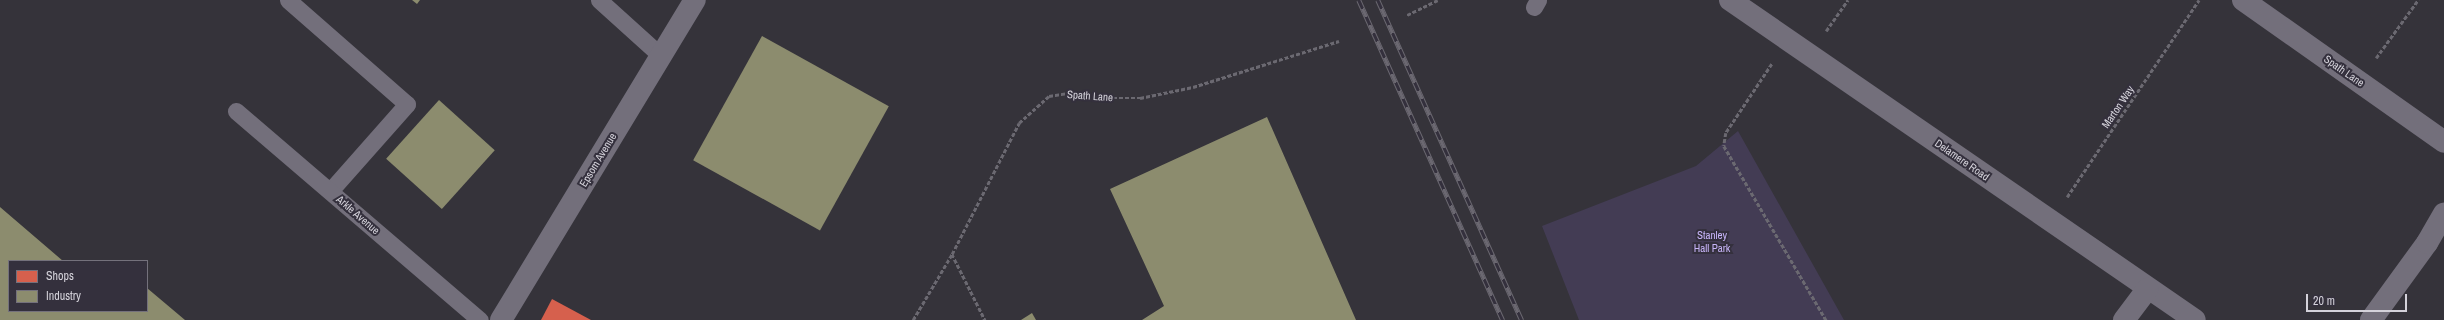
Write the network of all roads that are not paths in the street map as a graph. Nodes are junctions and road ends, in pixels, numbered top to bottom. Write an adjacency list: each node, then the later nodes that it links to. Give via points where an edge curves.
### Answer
1 (288, 0): 9 (lane, via 407,104)
2 (599, 0): 6 (lane)
3 (695, 0): 6 (street, Epsom Avenue)
4 (1730, 0): 11 (street, Delamere Road)
5 (2243, 0): 8 (street, Spath Lane)
6 (662, 56): 13 (street, Epsom Avenue)
7 (236, 111): 9 (lane, Arkle Avenue)
8 (2444, 142)
9 (330, 191): 12 (lane, Arkle Avenue)
10 (2444, 214): 16 (street, via 2427,243)
11 (2147, 289): 14 (street); 15 (street, Delamere Road)
12 (480, 320)
13 (501, 320)
14 (2124, 320)
15 (2195, 320)
16 (2371, 320)

